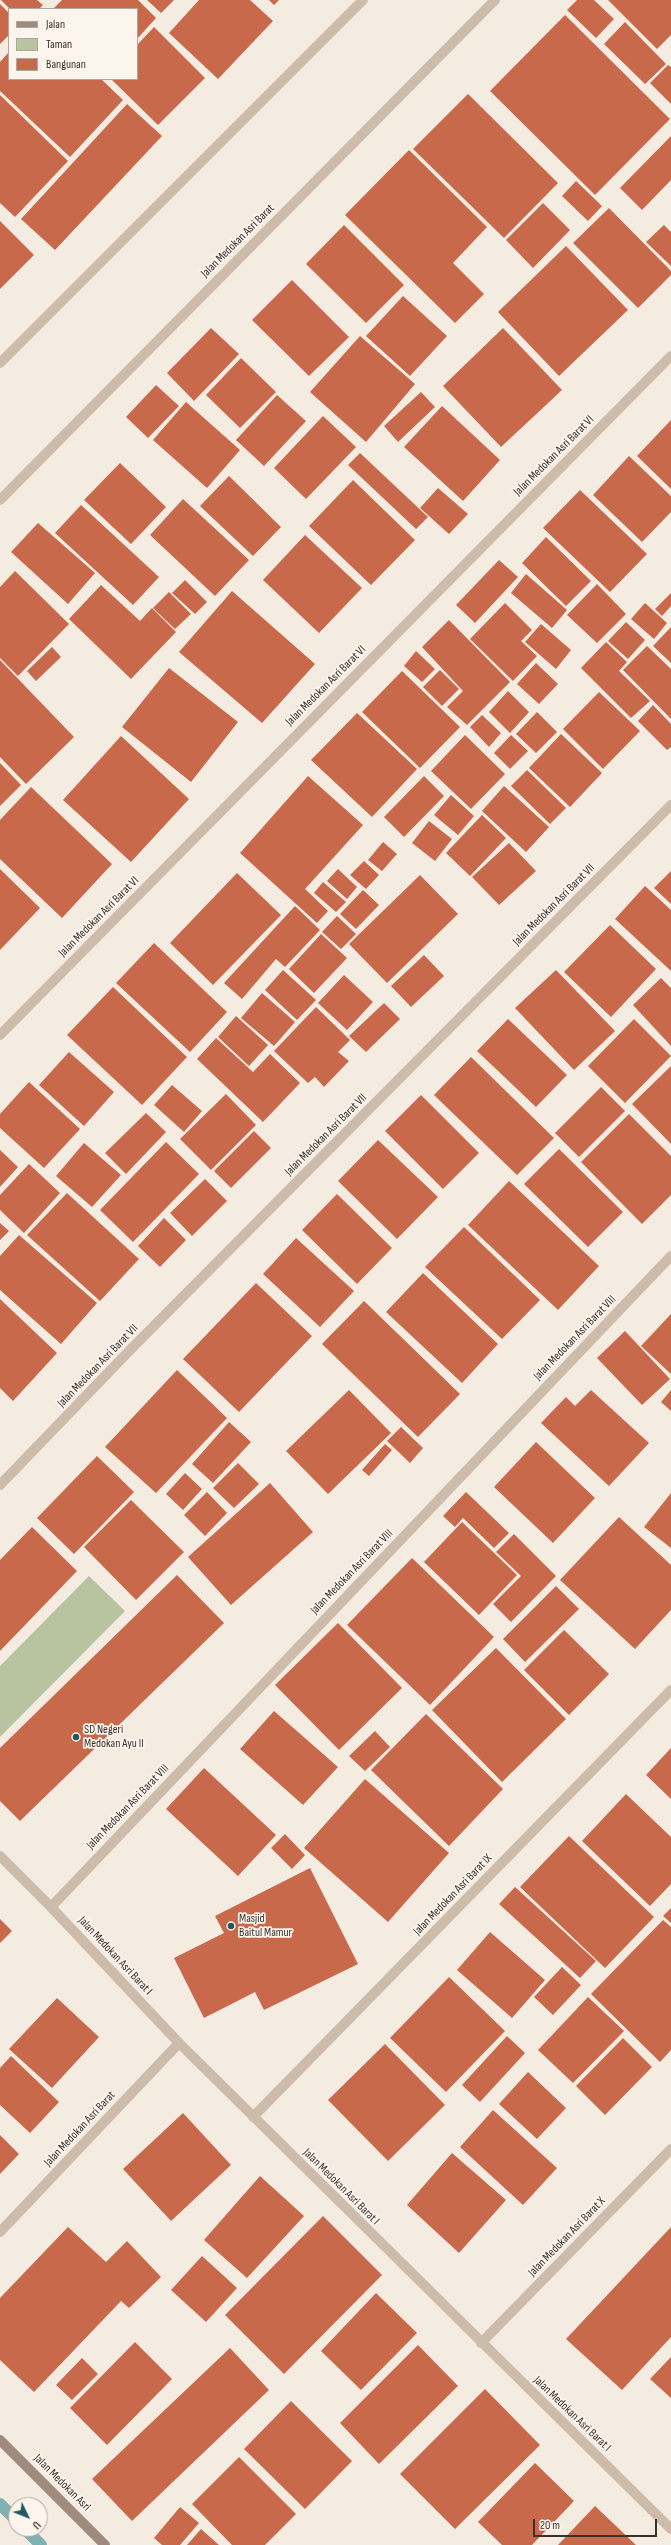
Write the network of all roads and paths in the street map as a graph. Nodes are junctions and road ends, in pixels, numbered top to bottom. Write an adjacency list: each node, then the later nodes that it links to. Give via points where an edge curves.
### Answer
1 (363, 0): 4 (street)
2 (495, 0): 5 (street, Jalan Medokan Asri Barat)
3 (671, 356): 7 (street, Jalan Medokan Asri Barat VI)
4 (0, 363)
5 (0, 500)
6 (671, 805): 9 (street, Jalan Medokan Asri Barat VII, via 133,1347)
7 (0, 1036)
8 (671, 1256): 12 (street, Jalan Medokan Asri Barat VIII)
9 (0, 1485)
10 (671, 1690): 14 (street, Jalan Medokan Asri Barat IX)
11 (0, 1856): 12 (street, Jalan Medokan Asri Barat I)
12 (51, 1907): 13 (street, Jalan Medokan Asri Barat I)
13 (179, 2044): 14 (street, Jalan Medokan Asri Barat I); 16 (street, Jalan Medokan Asri Barat)
14 (253, 2117): 17 (street, Jalan Medokan Asri Barat I)
15 (671, 2148): 17 (street, Jalan Medokan Asri Barat X)
16 (0, 2232)
17 (481, 2343): 19 (street, Jalan Medokan Asri Barat I)
18 (0, 2440): 20 (street, Jalan Medokan Asri)
19 (671, 2529)
20 (105, 2545)

